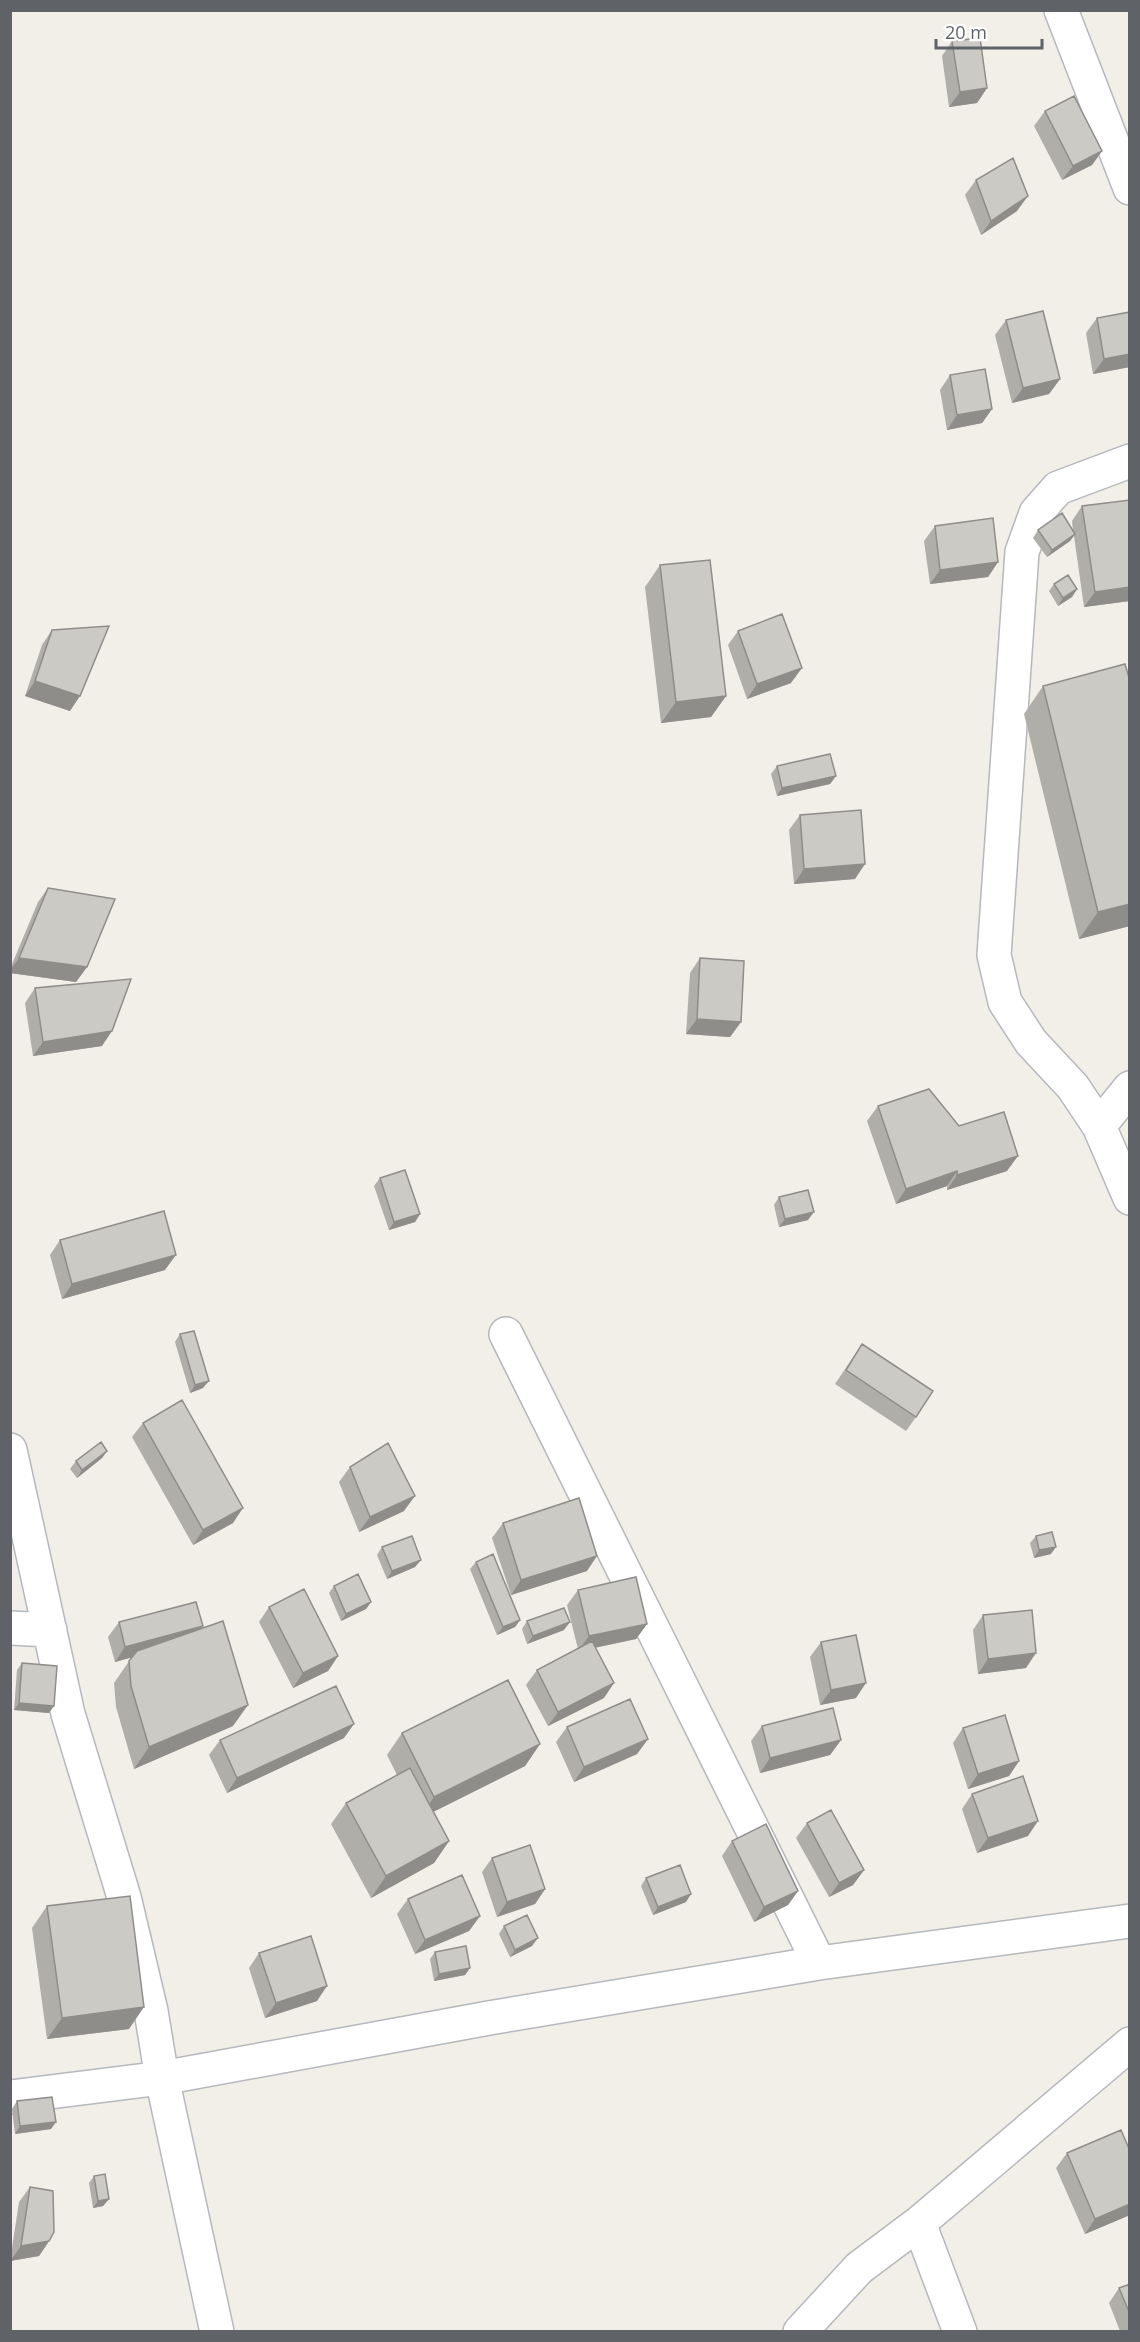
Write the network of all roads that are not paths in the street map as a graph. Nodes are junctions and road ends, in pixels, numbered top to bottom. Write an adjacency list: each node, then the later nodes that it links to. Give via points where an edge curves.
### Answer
1 (1061, 10): 2 (street)
2 (1130, 188)
3 (1130, 461): 5 (street, via 1058,488 1036,513 1022,552 994,955 1005,1002 1031,1042 1073,1087)
4 (1130, 1088): 5 (street)
5 (1100, 1126): 6 (street)
6 (1130, 1198)
7 (506, 1334): 12 (street)
8 (10, 1450): 10 (street)
9 (10, 1628): 10 (street)
10 (50, 1630): 14 (street, via 68,1714 124,1898 151,2011)
11 (1130, 1921): 12 (street)
12 (819, 1963): 14 (street)
13 (1128, 2053): 16 (street)
14 (162, 2078): 15 (street); 17 (street)
15 (10, 2097)
16 (919, 2223): 18 (street, via 859,2268); 19 (street)
17 (217, 2331)
18 (800, 2331)
19 (960, 2331)

